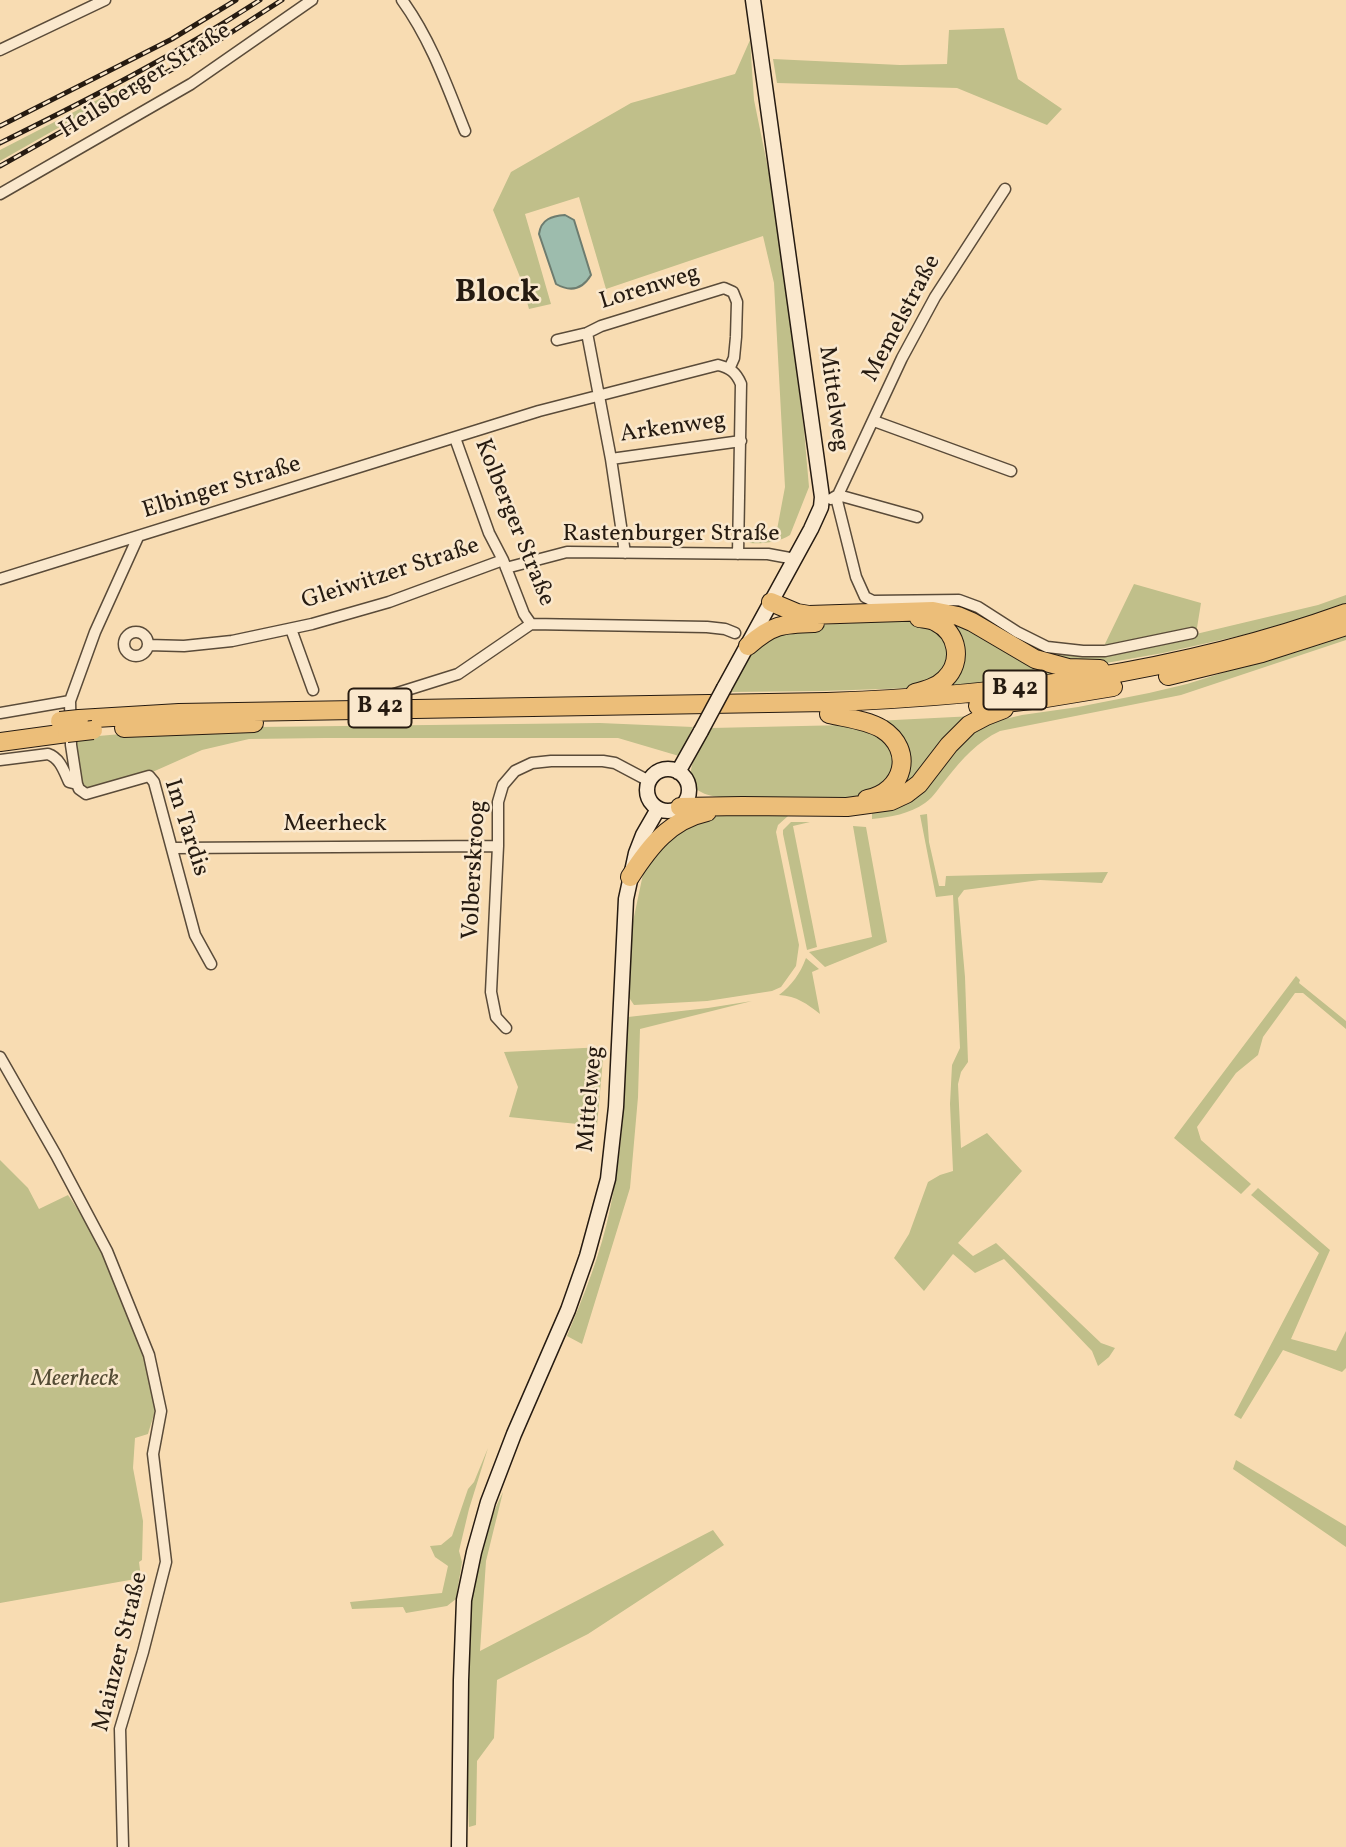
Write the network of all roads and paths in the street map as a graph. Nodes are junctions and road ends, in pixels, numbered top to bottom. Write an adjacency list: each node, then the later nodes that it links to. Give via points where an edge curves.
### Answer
1 (106, 0): 5 (street)
2 (312, 0): 8 (street, Heilsberger Straße, via 191,84)
3 (402, 0): 6 (street, via 431,46)
4 (753, 0): 19 (main road, Mittelweg)
5 (0, 50)
6 (466, 131)
7 (1005, 189): 13 (street, Memelstraße, via 934,297)
8 (0, 194)
9 (587, 333): 10 (street, Lorenweg); 11 (street, Lorenweg, via 724,288 733,292 737,302); 12 (street, Lorenweg)
10 (557, 340)
11 (730, 368): 12 (street, Elbinger Straße, via 718,365); 15 (street, via 741,384)
12 (599, 396): 14 (street, Elbinger Straße); 16 (street, Lorenweg)
13 (874, 421): 17 (street); 18 (street, Memelstraße)
14 (455, 438): 21 (street, Elbinger Straße); 25 (street, Kolberger Straße)
15 (741, 441): 16 (street, Arkenweg); 23 (street)
16 (611, 459): 22 (street, Lorenweg)
17 (1012, 471)
18 (837, 496): 19 (street); 20 (street); 33 (street, via 856,577 873,601 958,600 1048,647 1083,651 1105,651)
19 (821, 501): 24 (main road, Mittelweg)
20 (917, 517)
21 (138, 537): 26 (street, Elbinger Straße); 41 (street)
22 (625, 553): 23 (street, Rastenburger Straße); 25 (street, Rastenburger Straße, via 567,552)
23 (738, 554): 24 (street, Rastenburger Straße)
24 (795, 559): 27 (main road, Mittelweg)
25 (505, 564): 29 (street, Kolberger Straße); 32 (street, Gleiwitzer Straße)
26 (0, 579)
27 (768, 608): 30 (highway, via 776,621); 34 (main road, Mittelweg); 36 (highway, via 809,615 945,613 1057,666)
28 (1346, 612): 36 (highway, B 42, via 1249,643)
29 (531, 624): 34 (street, via 708,626); 38 (street, via 458,674)
30 (787, 624): 34 (highway); 40 (highway, via 919,618 943,626 956,648 950,673 934,686)
31 (1346, 626): 39 (highway, B 42, via 1194,670)
32 (291, 628): 35 (street, Gleiwitzer Straße, via 232,641); 37 (street, Gleiwitzer Straße)
33 (1192, 633)
34 (741, 640): 48 (main road, Mittelweg, bridge, via 724,688)
35 (148, 645)
36 (1138, 670): 40 (highway, B 42, via 1023,689)
37 (313, 690)
38 (391, 695)
39 (1040, 699): 43 (highway, B 42); 52 (highway, via 994,712 969,725 919,784 891,801 848,807)
40 (890, 700): 44 (highway, B 42, via 179,713)
41 (70, 701): 42 (street); 50 (street)
42 (0, 713)
43 (829, 714): 44 (highway, B 42); 51 (highway, via 875,726 893,739 902,764 889,790 839,802)
44 (75, 726): 45 (highway, B 42); 46 (highway, B 42)
45 (0, 730)
46 (0, 742)
47 (0, 760): 50 (street, via 48,754 58,761 69,782)
48 (678, 772): 49 (main road, via 661,770); 51 (main road, via 686,780)
49 (649, 781): 53 (main road, via 648,799); 54 (street, Volberskroog, via 603,761 532,763 515,771 503,785 498,802)
50 (77, 784): 55 (street, Im Tardis, via 86,794 149,776)
51 (684, 799): 52 (highway); 53 (main road, via 669,811)
52 (742, 806): 56 (highway, via 698,814 673,826)
53 (658, 808): 56 (main road, Mittelweg, via 643,835)
54 (498, 846): 55 (street, Meerheck); 58 (street, Volberskroog, via 491,992 496,1017)
55 (173, 848): 57 (street, Im Tardis, via 195,934)
56 (630, 877): 61 (main road, Mittelweg, via 608,1179 568,1310 488,1502 464,1600)
57 (211, 964)
58 (506, 1028)
59 (0, 1057): 60 (street, Mainzer Straße, via 107,1251 149,1355 161,1411 153,1454 166,1562 120,1729)
60 (123, 1847)
61 (459, 1847)

